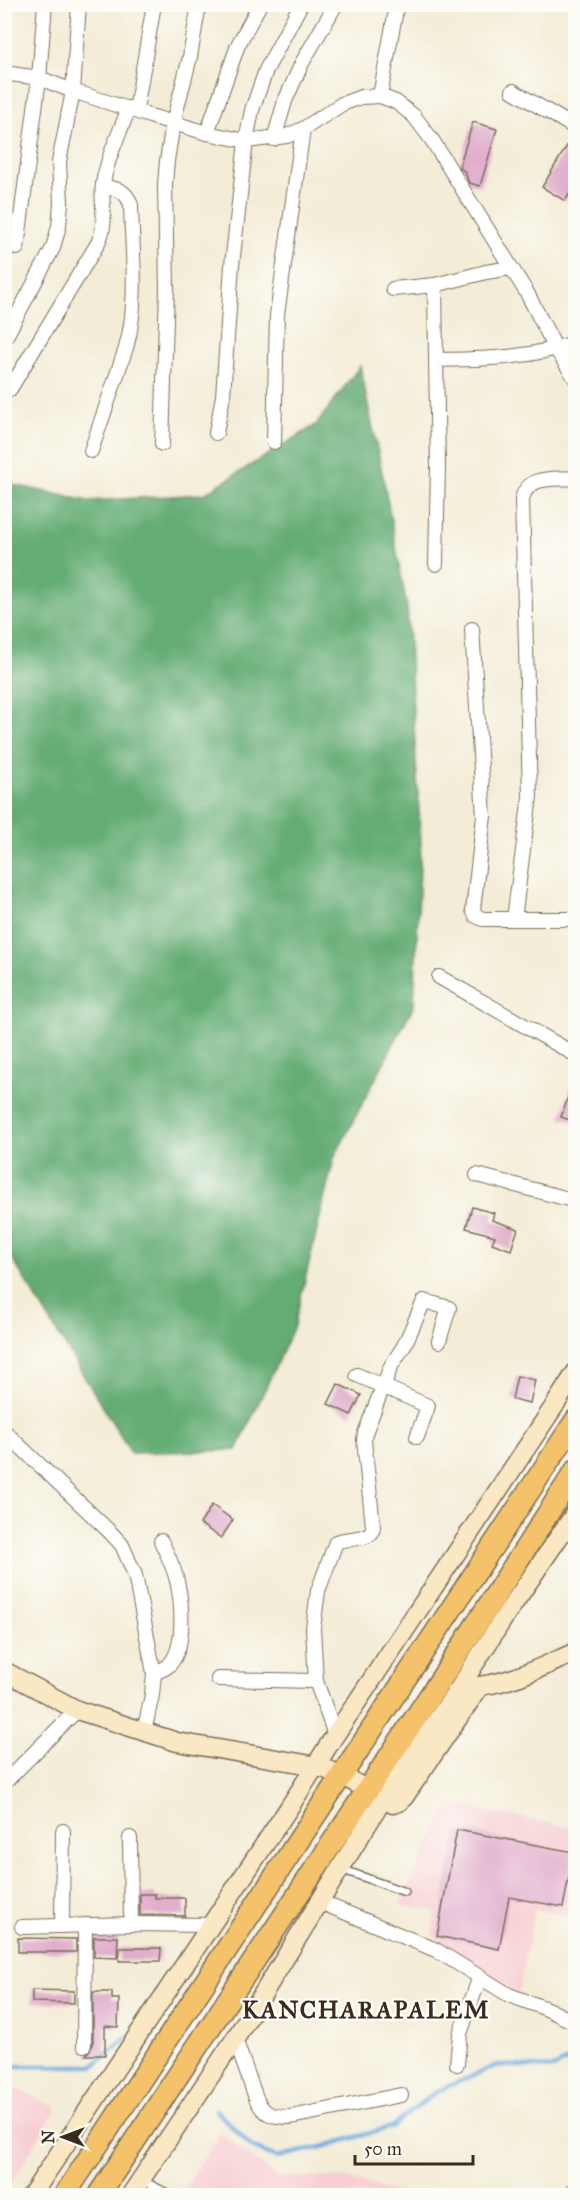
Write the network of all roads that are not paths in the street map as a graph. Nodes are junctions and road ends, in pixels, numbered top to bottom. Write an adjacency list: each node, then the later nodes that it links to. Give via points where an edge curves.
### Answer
1 (45, 4): 10 (street)
2 (79, 4): 11 (street)
3 (154, 4): 14 (street)
4 (199, 4): 15 (street)
5 (260, 4): 18 (street, via 238,45)
6 (301, 4): 20 (street, via 266,70)
7 (336, 4): 19 (street, via 302,63)
8 (397, 4): 13 (street)
9 (4, 73): 10 (street)
10 (39, 78): 11 (street); 22 (street)
11 (73, 91): 14 (street); 26 (street, via 59,162 61,203 53,248)
12 (513, 91): 16 (street)
13 (380, 96): 17 (street, via 342,104); 23 (street, via 414,116)
14 (132, 109): 15 (street); 21 (street)
15 (173, 123): 18 (street); 34 (street, via 165,184 167,288)
16 (576, 128)
17 (303, 129): 19 (street); 33 (street, via 277,315)
18 (207, 133): 20 (street)
19 (274, 139): 20 (street)
20 (246, 141): 32 (street, via 223,396)
21 (103, 187): 31 (street, via 105,221 98,243); 35 (street, via 122,190 131,205 133,311 126,348)
22 (17, 248)
23 (511, 268): 24 (street); 28 (street)
24 (435, 285): 25 (street); 29 (street)
25 (393, 289)
26 (4, 340)
27 (576, 342): 28 (street)
28 (556, 349): 29 (street, via 505,359); 30 (street)
29 (436, 360): 37 (street)
30 (576, 380)
31 (10, 389)
32 (216, 433)
33 (274, 442)
34 (162, 444)
35 (91, 452)
36 (576, 478): 39 (street, via 531,483 522,499 530,796)
37 (436, 564)
38 (472, 629): 39 (street, via 484,816 473,910 483,919)
39 (514, 919): 40 (street)
40 (576, 919)
41 (439, 977): 42 (street)
42 (576, 1055)
43 (477, 1175): 44 (street)
44 (576, 1201)
45 (439, 1341): 48 (street, via 449,1308 424,1301)
46 (576, 1372): 64 (street)
47 (357, 1375): 48 (street)
48 (383, 1386): 51 (street, via 428,1406); 59 (street, via 364,1440 372,1532 336,1542 316,1600)
49 (576, 1420): 66 (main road)
50 (4, 1431): 57 (street, via 122,1545 135,1575)
51 (417, 1437)
52 (576, 1470): 68 (main road)
53 (576, 1512): 61 (street)
54 (161, 1541): 57 (street, via 177,1578 182,1606 177,1651 165,1669)
55 (576, 1652): 60 (street, via 515,1679)
56 (4, 1671): 62 (street)
57 (154, 1673): 63 (street)
58 (218, 1679): 59 (street)
59 (316, 1681): 64 (street)
60 (480, 1686): 61 (street); 68 (street, via 404,1797 393,1804)
61 (460, 1687): 68 (street)
62 (77, 1710): 63 (street); 67 (street)
63 (144, 1732): 65 (street, via 177,1742)
64 (335, 1734): 65 (street)
65 (316, 1766): 66 (street); 76 (street)
66 (341, 1775): 68 (street); 88 (main road)
67 (4, 1783)
68 (375, 1794): 71 (street); 89 (main road)
69 (63, 1831): 77 (street)
70 (130, 1838): 74 (street)
71 (341, 1869): 72 (lane); 73 (street)
72 (405, 1892)
73 (320, 1902): 79 (street, via 436,1950); 81 (street)
74 (131, 1924): 75 (street); 76 (street)
75 (85, 1925): 77 (street); 82 (street)
76 (211, 1925): 87 (street)
77 (62, 1926): 78 (street)
78 (22, 1927)
79 (480, 1976): 80 (street, via 509,1995); 83 (street, via 460,2034)
80 (576, 2023)
81 (235, 2039): 84 (street, via 260,2108 277,2117); 85 (street)
82 (84, 2045)
83 (457, 2064)
84 (401, 2095)
85 (140, 2179): 90 (street); 91 (lane)
86 (576, 2184): 92 (street)
87 (31, 2196)
88 (64, 2196)
89 (98, 2196)
90 (130, 2196)
91 (173, 2196)
92 (573, 2196)

